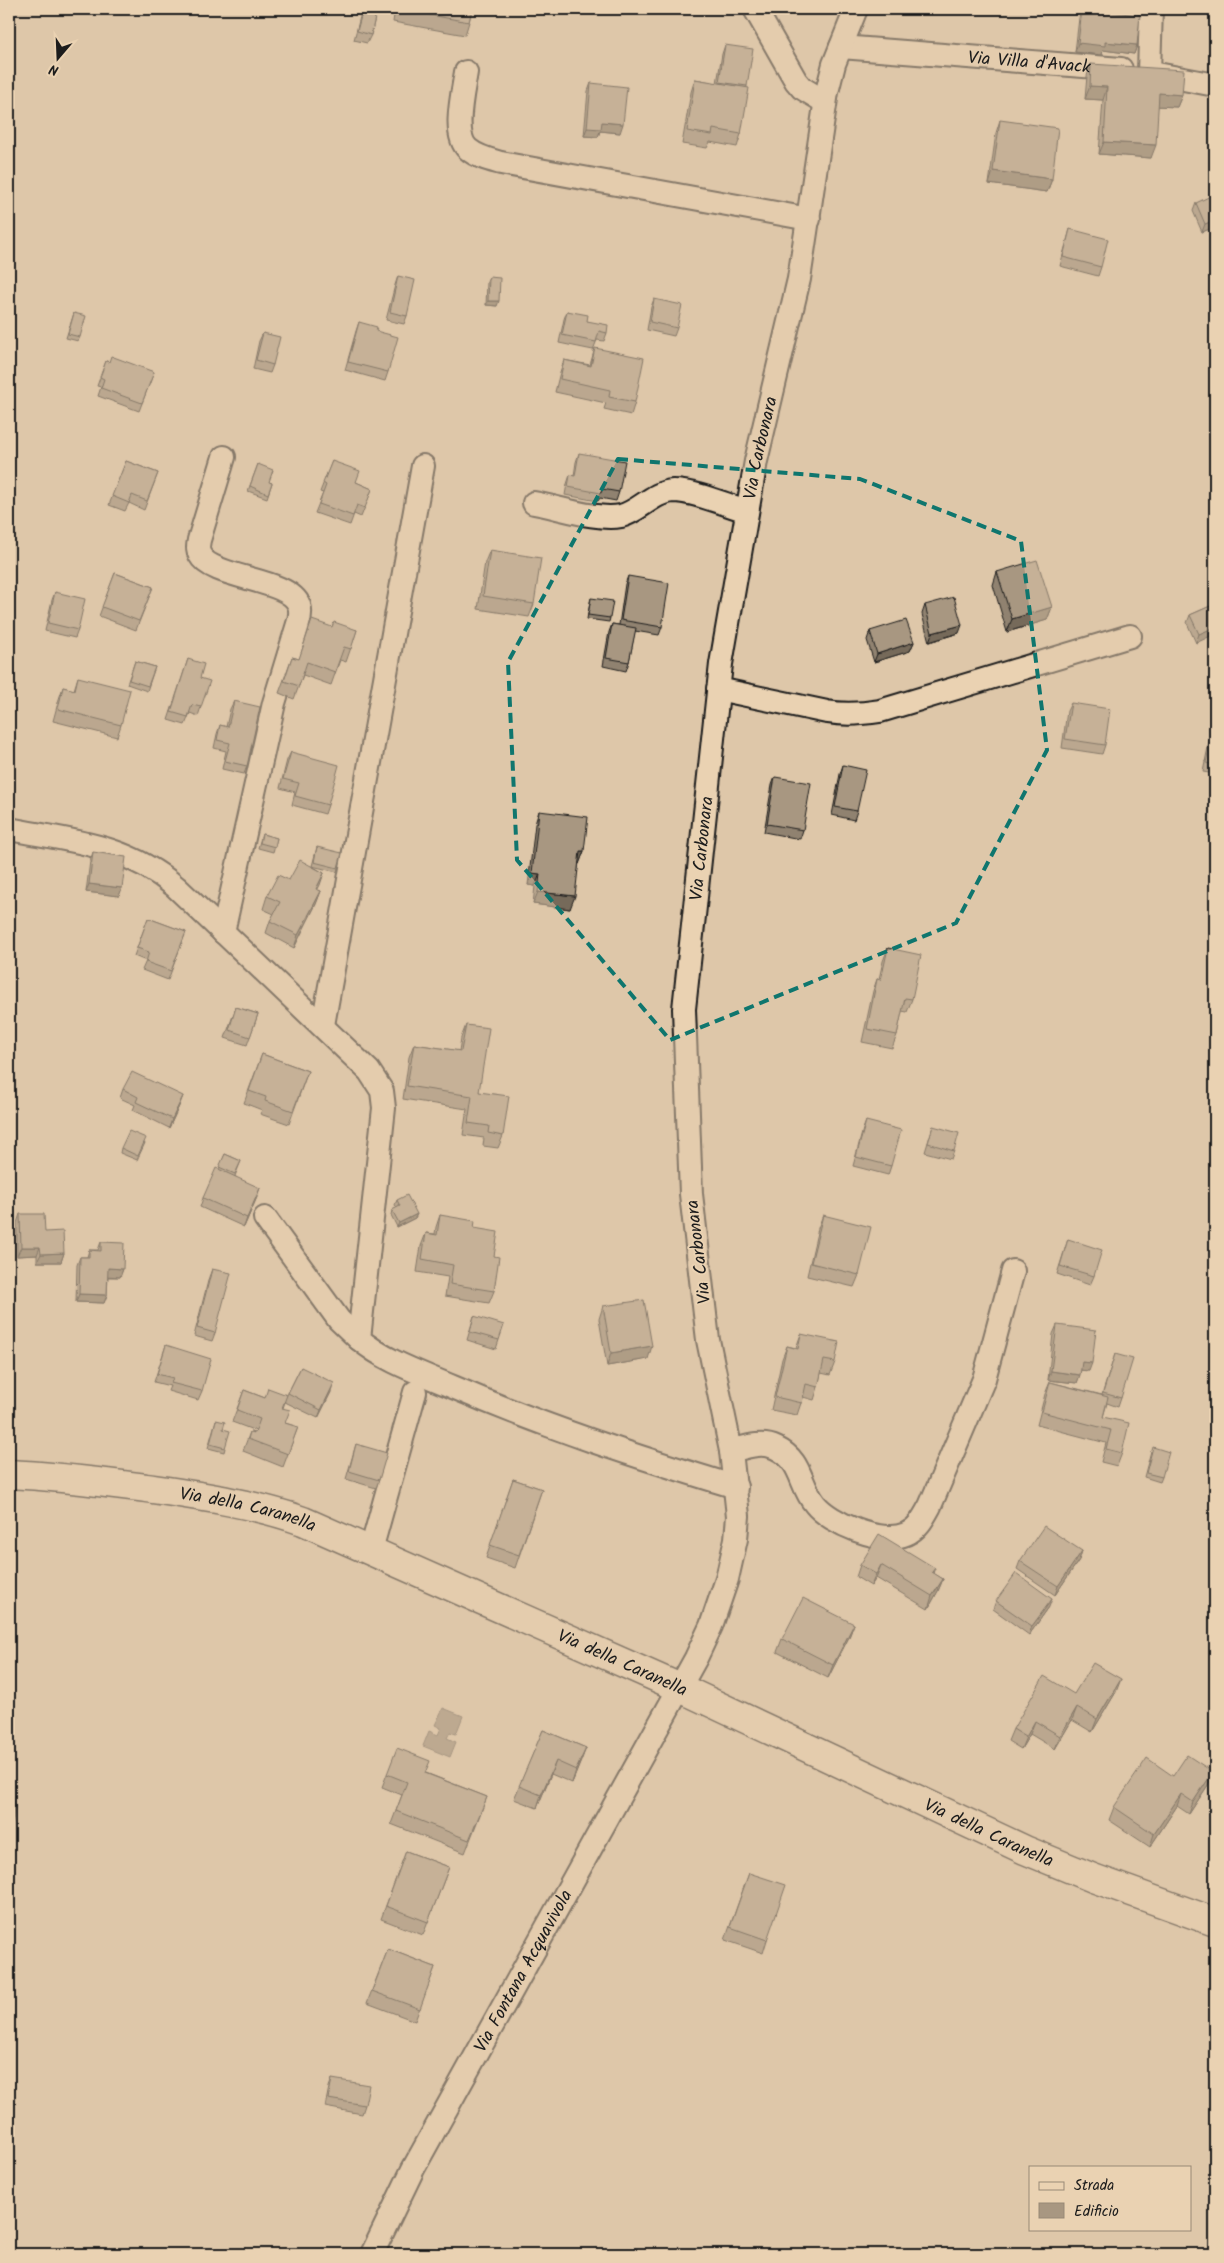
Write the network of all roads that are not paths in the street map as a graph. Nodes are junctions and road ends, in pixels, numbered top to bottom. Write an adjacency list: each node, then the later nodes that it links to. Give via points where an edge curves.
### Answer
1 (754, 9): 8 (street, via 796,81)
2 (856, 9): 4 (street, Via Carbonara)
3 (1151, 9): 6 (street)
4 (841, 47): 6 (street, Via Villa d'Avack); 8 (street, Via Carbonara)
5 (466, 72): 9 (street, via 460,135 467,149 482,158)
6 (1149, 72): 7 (street, Via Villa d'Avack)
7 (1215, 85)
8 (825, 102): 9 (street, Via Carbonara)
9 (809, 219): 13 (street, Via Carbonara, via 793,314 756,461)
10 (224, 456): 17 (street, via 199,540 200,555 212,566 287,592 300,610 269,724)
11 (422, 466): 18 (street)
12 (534, 503): 13 (street, via 612,516 630,513 672,491)
13 (747, 511): 15 (street, Via Carbonara)
14 (1130, 636): 15 (street, via 863,714 827,712)
15 (718, 690): 23 (street, Via Carbonara, via 684,1009 691,1194 708,1340)
16 (9, 829): 17 (street, via 105,848 134,858 169,881)
17 (223, 932): 18 (street)
18 (323, 1025): 21 (street, via 373,1076 384,1100)
19 (265, 1218): 21 (street, via 339,1320)
20 (1014, 1271): 23 (street, via 976,1400 930,1506 907,1534 874,1534 832,1520 809,1496 796,1465 777,1448 760,1445)
21 (359, 1339): 25 (street, via 389,1359 531,1420)
22 (415, 1392): 26 (street)
23 (731, 1451): 25 (street, Via Carbonara)
24 (9, 1474): 26 (main road, Via della Caranella, via 84,1480 235,1502 295,1518)
25 (736, 1487): 27 (street, Via Carbonara, via 737,1527 727,1579 705,1640)
26 (370, 1550): 27 (main road, Via della Caranella)
27 (678, 1688): 28 (main road, Via della Caranella, via 1025,1850 1105,1883); 29 (street, Via Fontana Acquavivola, via 413,2169)
28 (1215, 1922)
29 (372, 2254)

